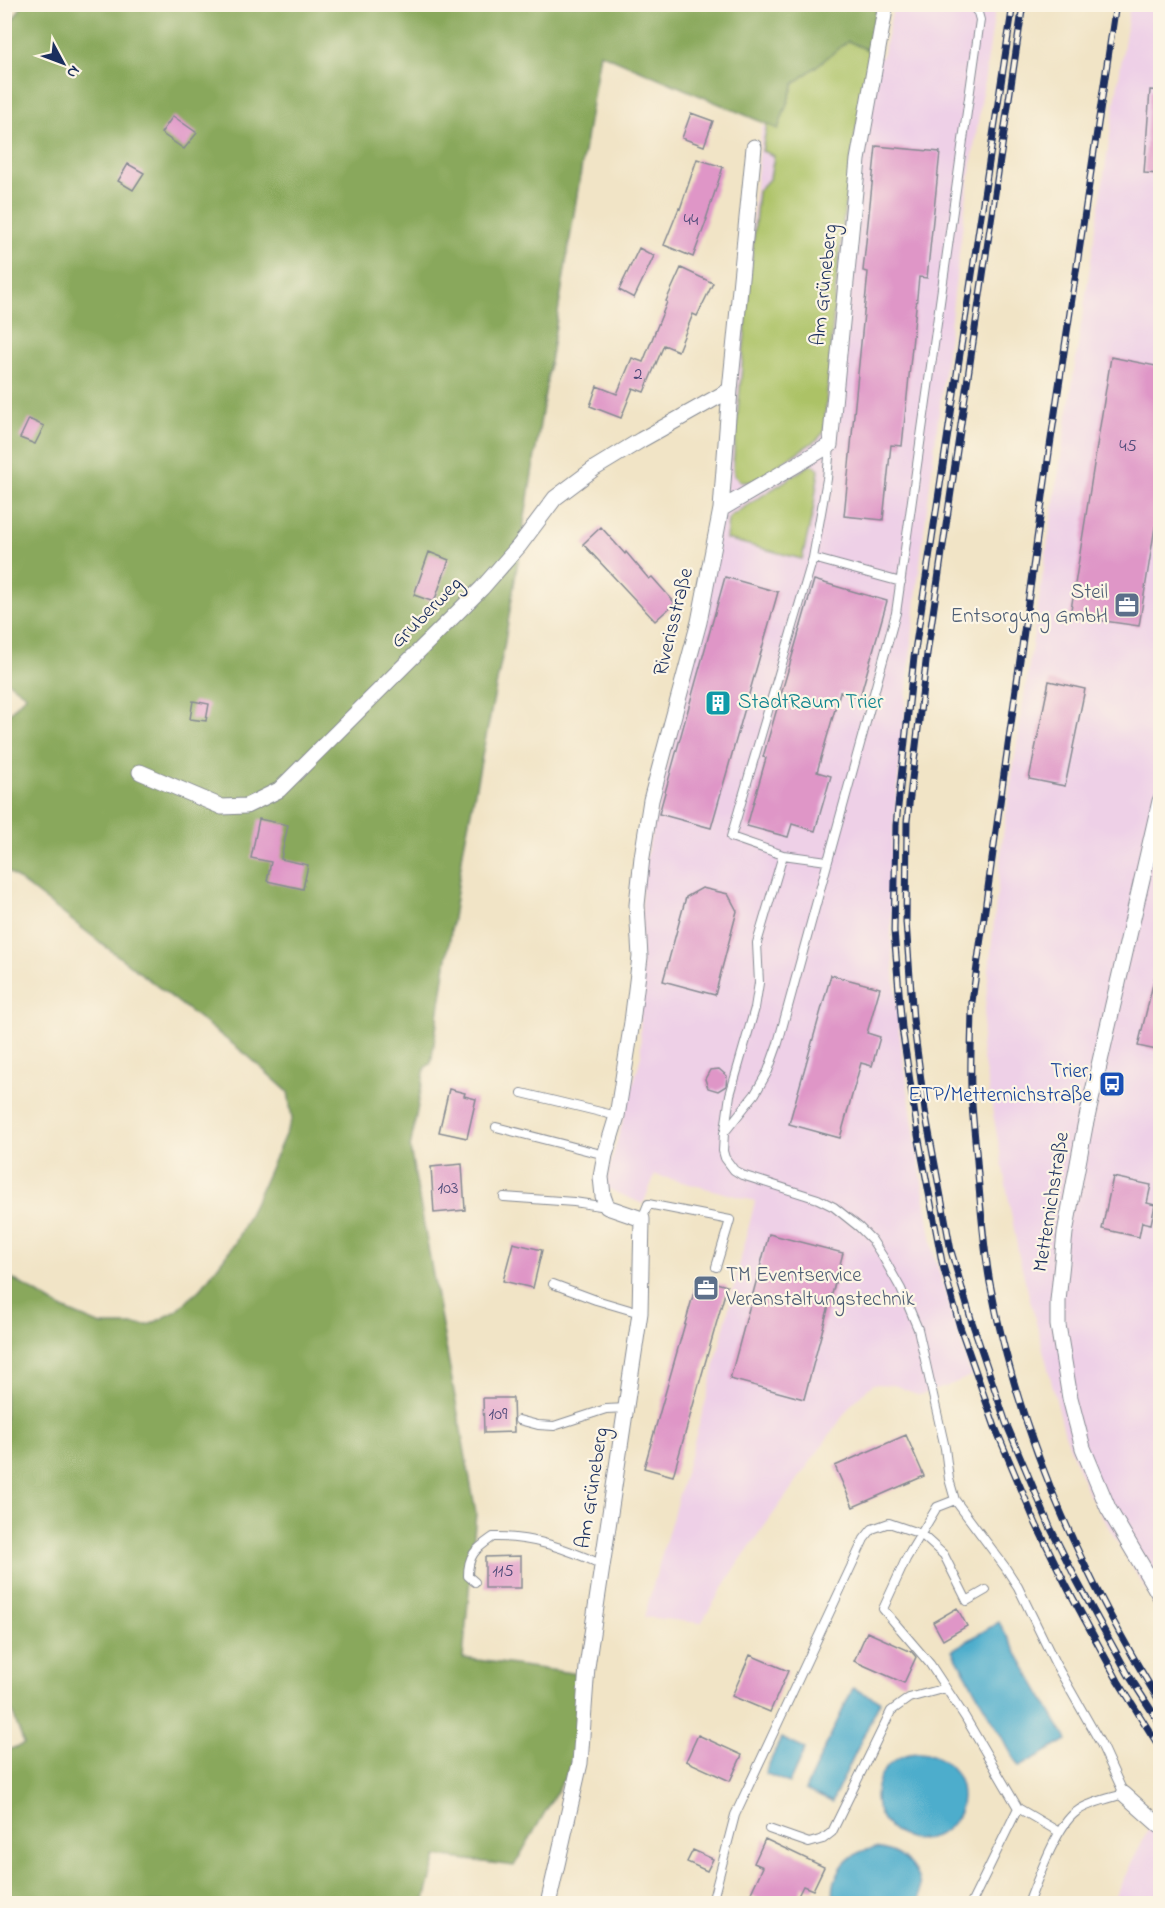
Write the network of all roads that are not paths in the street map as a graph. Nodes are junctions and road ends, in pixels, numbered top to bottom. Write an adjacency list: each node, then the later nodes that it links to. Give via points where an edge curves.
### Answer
1 (886, 4): 5 (street, Am Grüneberg, via 858,160)
2 (971, 4): 8 (lane, via 980,20)
3 (754, 147): 4 (street, Riverisstraße)
4 (730, 390): 6 (street, Riverisstraße); 9 (street, Gruberweg, via 595,468 555,498 482,588 279,790 246,806 222,807)
5 (830, 445): 6 (street); 7 (lane, via 828,479)
6 (721, 509): 14 (street, Riverisstraße, via 699,622 651,800 637,905 639,967)
7 (813, 558): 8 (lane); 11 (lane, via 731,837)
8 (901, 582): 12 (lane, via 896,613)
9 (140, 772)
10 (1161, 801): 31 (street, Metternichstraße, via 1085,1126 1065,1233 1058,1317 1070,1398 1083,1448 1108,1508)
11 (783, 855): 12 (lane); 16 (lane, via 757,943 759,983 755,1008 730,1095)
12 (827, 861): 16 (lane, via 768,1071 756,1094)
13 (522, 1093): 14 (lane)
14 (618, 1109): 17 (street)
15 (496, 1127): 17 (lane)
16 (724, 1133): 26 (lane, via 723,1151 734,1170 834,1207 872,1240 883,1257 918,1329)
17 (605, 1155): 19 (street, via 601,1177)
18 (504, 1197): 19 (lane)
19 (607, 1207): 20 (street)
20 (642, 1220): 21 (lane, via 648,1204 730,1220); 23 (street, Am Grüneberg)
21 (716, 1267)
22 (553, 1284): 23 (lane)
23 (640, 1313): 24 (street, Am Grüneberg)
24 (627, 1408): 25 (lane, via 606,1408 554,1426); 28 (street, Am Grüneberg)
25 (519, 1420)
26 (955, 1500): 27 (lane, via 937,1507); 33 (lane, via 1018,1587)
27 (921, 1533): 30 (lane, via 944,1555 968,1600); 32 (lane, via 883,1609); 38 (lane, via 889,1523 872,1529 864,1539 735,1815)
28 (603, 1565): 29 (lane, via 528,1538 492,1537 473,1553 468,1564 468,1576); 39 (street, Am Grüneberg, via 587,1666 580,1763)
29 (475, 1582)
30 (986, 1590)
31 (1161, 1596)
32 (946, 1688): 34 (lane); 36 (lane, via 909,1698 891,1712 832,1832 809,1843)
33 (1125, 1794): 35 (street); 37 (lane, via 1075,1812)
34 (1018, 1808): 37 (lane); 41 (lane)
35 (1161, 1826)
36 (769, 1829)
37 (1059, 1832): 42 (lane)
38 (712, 1901): 40 (lane)
39 (548, 1904)
40 (721, 1904)
41 (972, 1904)
42 (1028, 1904)

